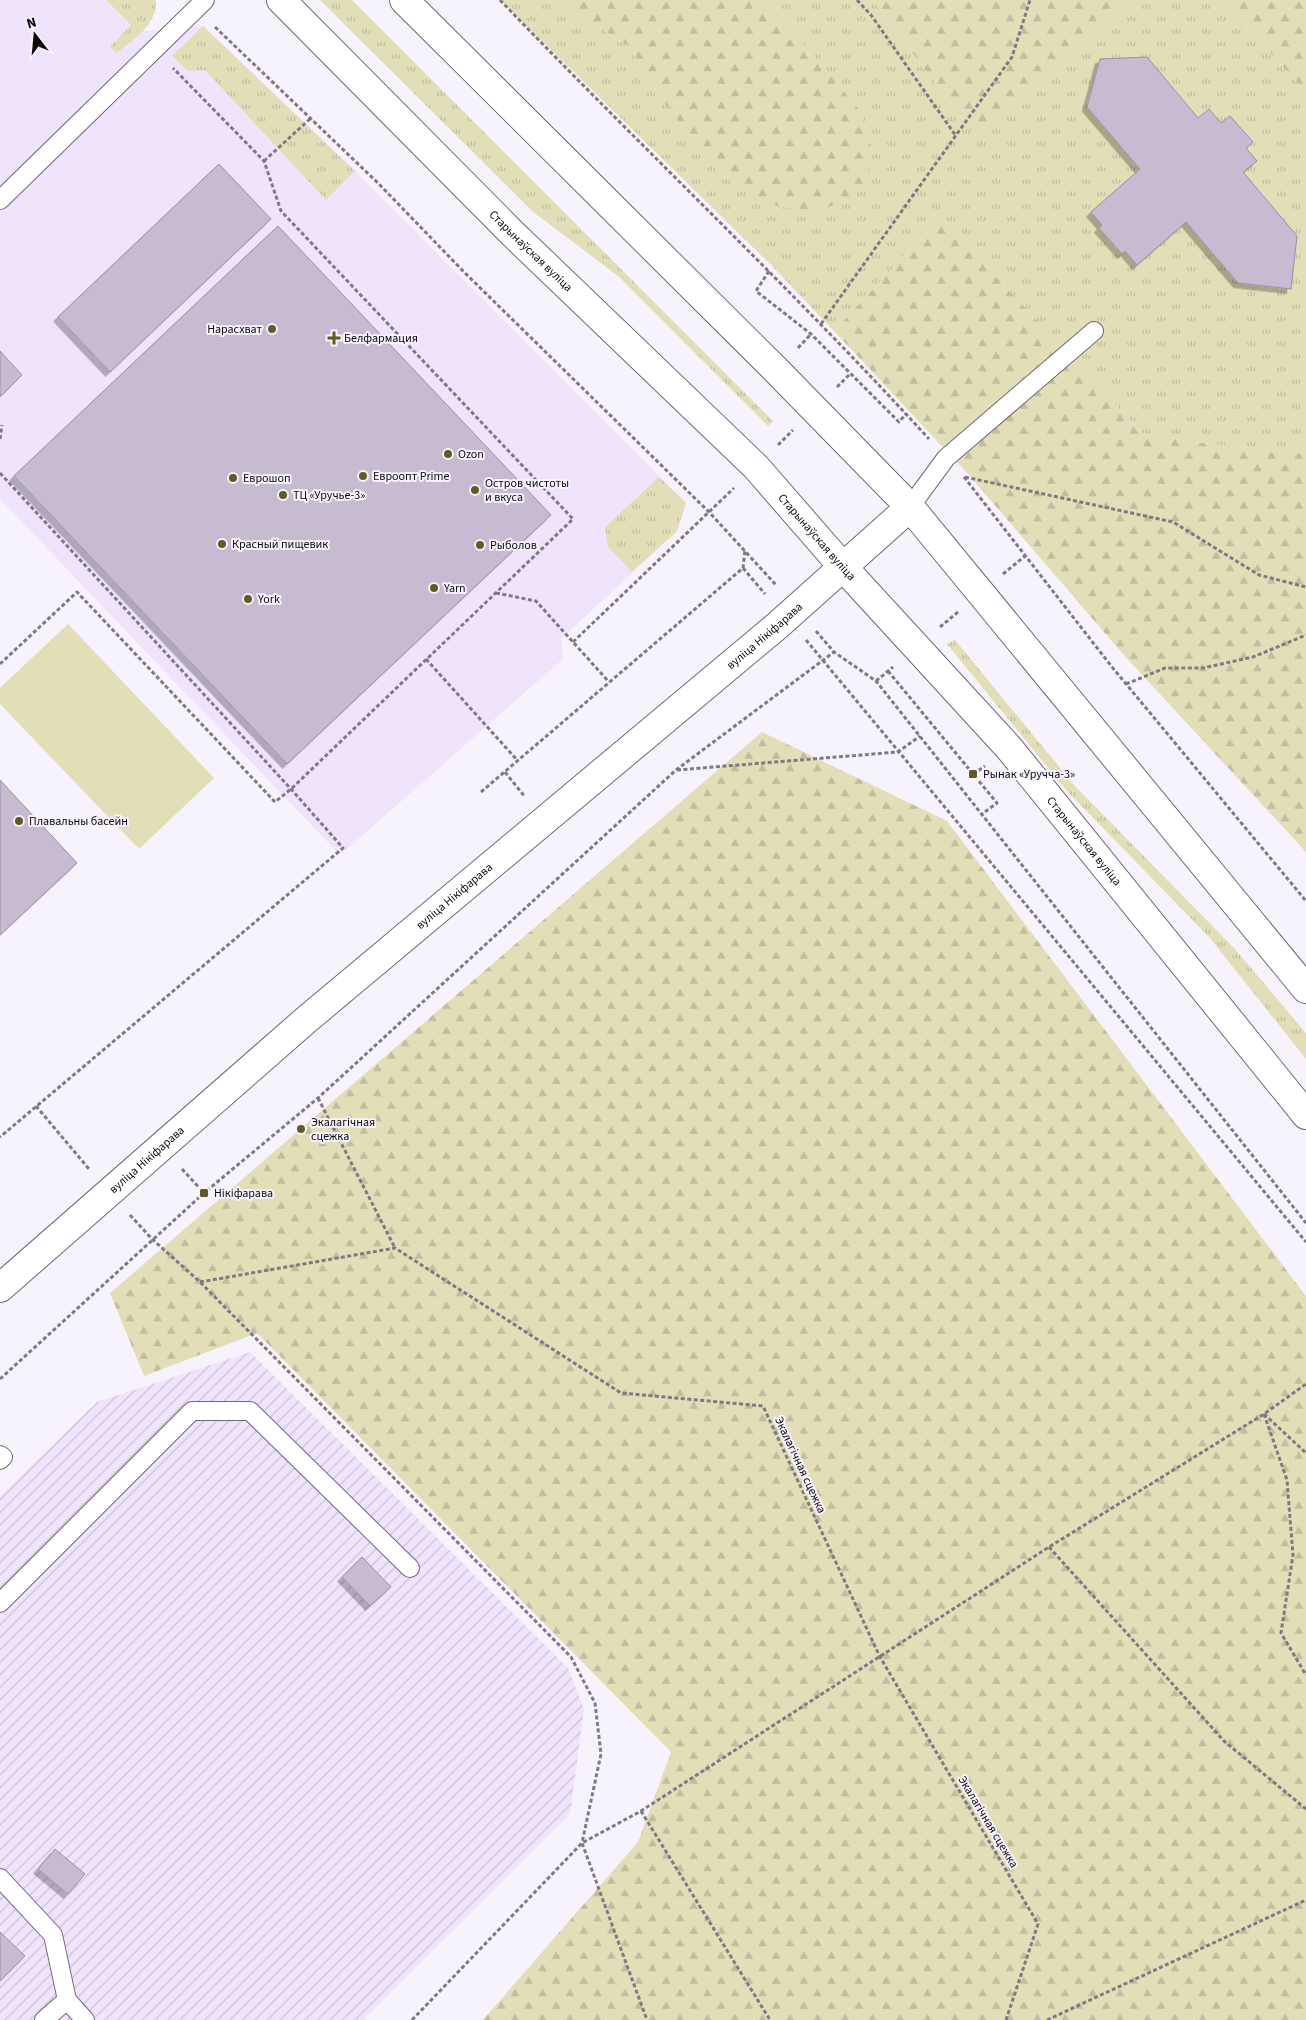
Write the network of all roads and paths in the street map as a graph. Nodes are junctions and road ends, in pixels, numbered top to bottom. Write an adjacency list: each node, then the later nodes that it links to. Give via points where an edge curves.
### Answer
1 (281, 0): 21 (main road, Старынаўская вуліца, via 512,233)
2 (404, 0): 16 (main road)
3 (500, 0): 12 (path)
4 (857, 0): 9 (path)
5 (1030, 0): 9 (path, via 1012,57)
6 (200, 4): 7 (lane); 8 (path)
7 (154, 48): 10 (path); 11 (lane)
8 (311, 118): 10 (path); 25 (path)
9 (956, 136): 13 (path)
10 (264, 161): 31 (path, via 281,211 573,519)
11 (0, 200)
12 (769, 271): 13 (path); 15 (path, via 756,291 810,334)
13 (820, 324): 17 (path)
14 (1094, 331): 20 (lane)
15 (850, 374): 16 (path); 17 (path, via 899,422)
16 (814, 410): 21 (path); 24 (main road)
17 (906, 414): 20 (path)
18 (2, 426): 19 (path)
19 (0, 438)
20 (946, 458): 23 (path); 24 (lane)
21 (756, 468): 25 (path); 27 (main road, Старынаўская вуліца)
22 (0, 473): 47 (path)
23 (964, 477): 26 (path); 29 (path, via 1173,522 1259,575)
24 (910, 507): 27 (main road, вуліца Нікіфарава); 30 (main road)
25 (709, 512): 28 (path, via 745,550); 34 (path)
26 (1025, 556): 30 (path); 42 (path)
27 (843, 567): 32 (main road, вуліца Нікіфарава); 35 (main road, Старынаўская вуліца)
28 (743, 568): 32 (path); 41 (path)
29 (1306, 587)
30 (982, 592): 35 (path); 51 (main road)
31 (496, 593): 34 (path, via 536,602); 37 (path)
32 (787, 618): 36 (path); 60 (main road, вуліца Нікіфарава, via 306,1020)
33 (1306, 635): 42 (path, via 1254,657 1203,668 1166,668)
34 (573, 642): 41 (path)
35 (917, 647): 39 (path); 53 (main road, Старынаўская вуліца, via 1009,748)
36 (823, 658): 40 (path, via 834,652); 44 (path); 46 (path)
37 (426, 659): 45 (path); 47 (path)
38 (0, 664): 47 (path, via 76,592 274,802)
39 (888, 671): 40 (path); 49 (path, via 997,803)
40 (876, 681): 43 (path)
41 (609, 682): 45 (path)
42 (1126, 684): 50 (path)
43 (920, 736): 44 (path); 49 (path)
44 (898, 752): 46 (path); 57 (path)
45 (518, 761): 48 (path)
46 (676, 770): 52 (path)
47 (291, 789): 54 (path, via 342,848)
48 (481, 792)
49 (982, 814): 55 (path)
50 (1306, 901)
51 (1306, 989)
52 (318, 1098): 56 (path); 58 (path)
53 (1306, 1115)
54 (0, 1136)
55 (1306, 1224)
56 (152, 1239): 59 (path); 61 (path)
57 (1306, 1242)
58 (396, 1248): 59 (path); 70 (path, Экалагічная сцежка, via 621,1394 763,1406)
59 (200, 1282): 74 (path, via 571,1656 595,1703 601,1754)
60 (0, 1288)
61 (0, 1379)
62 (1306, 1384): 63 (path)
63 (1264, 1414): 64 (path); 67 (path); 71 (path, via 1287,1480 1293,1555 1281,1633)
64 (1306, 1453)
65 (0, 1455): 66 (lane, via 3,1458)
66 (0, 1460)
67 (1049, 1547): 70 (path); 72 (path, via 1224,1741)
68 (410, 1568): 69 (lane, via 250,1411 192,1411)
69 (0, 1603)
70 (880, 1657): 73 (path); 83 (path, Экалагічная сцежка, via 1038,1924)
71 (1306, 1675)
72 (1306, 1809)
73 (641, 1811): 74 (path); 82 (path)
74 (582, 1843): 80 (path); 81 (path)
75 (0, 1878): 77 (lane, via 53,1935)
76 (1306, 1900): 84 (path)
77 (67, 2000): 78 (lane); 79 (lane)
78 (44, 2020)
79 (85, 2020)
80 (412, 2020)
81 (647, 2020)
82 (770, 2020)
83 (1006, 2020)
84 (1046, 2020)

